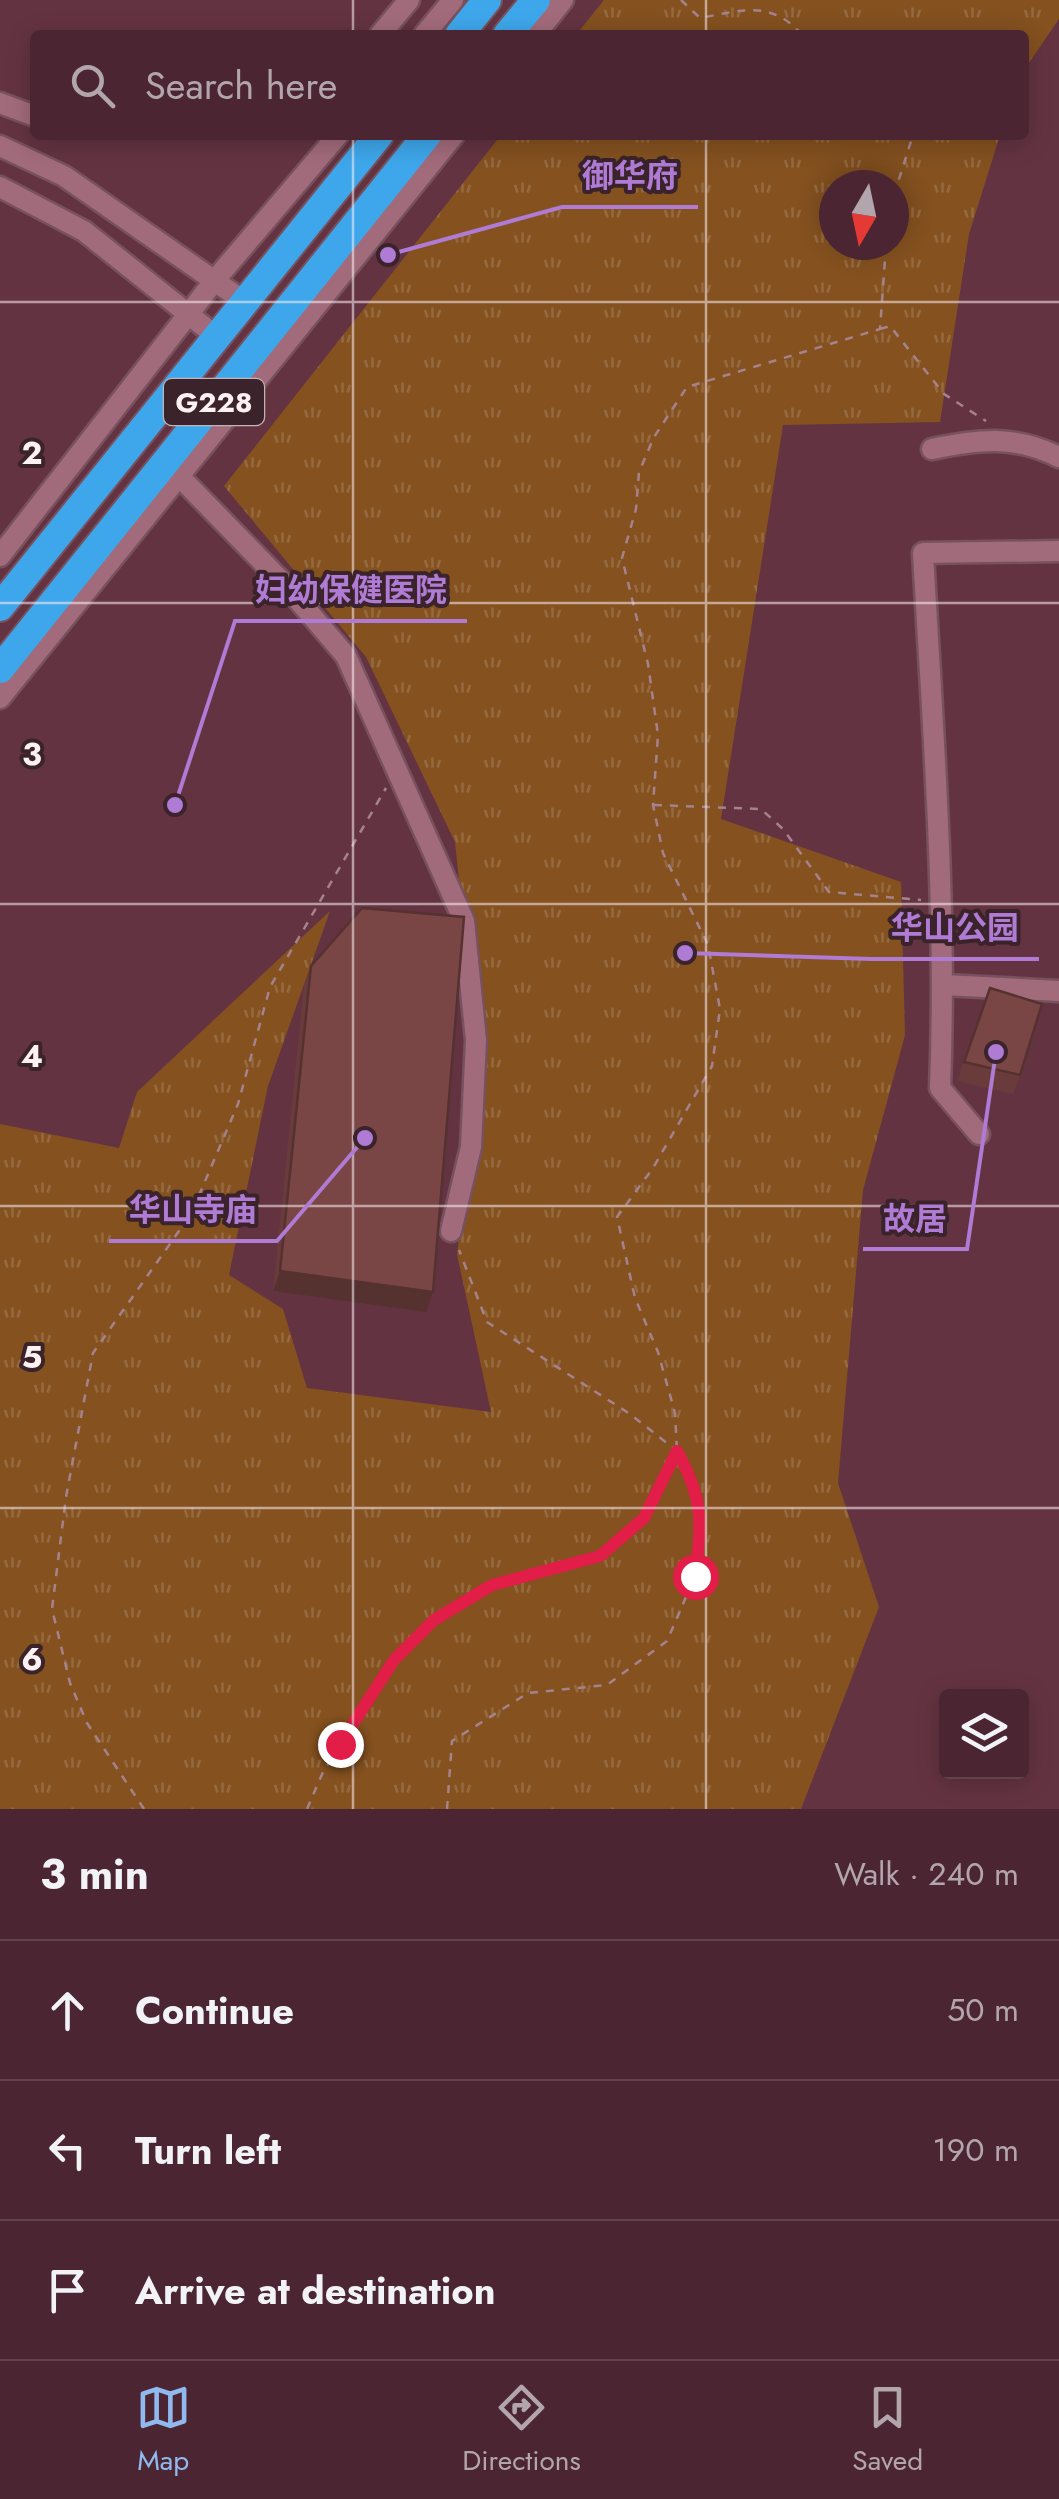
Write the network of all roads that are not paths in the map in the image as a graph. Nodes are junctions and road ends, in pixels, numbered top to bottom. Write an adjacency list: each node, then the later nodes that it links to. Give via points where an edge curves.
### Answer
1 (409, 0): 6 (street)
2 (453, 0): 7 (street)
3 (487, 0): 8 (highway)
4 (536, 0): 9 (highway)
5 (563, 0): 10 (street)
6 (384, 30)
7 (428, 30)
8 (463, 30)
9 (512, 30)
10 (539, 30)
11 (0, 104): 12 (street)
12 (30, 114)
13 (334, 140): 19 (street)
14 (375, 140): 20 (highway, G228)
15 (424, 140): 29 (highway, G228)
16 (450, 140): 25 (street)
17 (0, 146): 19 (street, via 64,176)
18 (0, 187): 21 (street, via 84,231)
19 (215, 280): 20 (street); 21 (street)
20 (245, 302): 22 (highway, G228)
21 (190, 316): 22 (street); 27 (street)
22 (217, 337): 28 (highway, G228)
23 (932, 450): 24 (street, via 987,438 1035,445)
24 (1059, 458)
25 (179, 476): 30 (street); 34 (street, via 346,656 464,921 476,1040 470,1147)
26 (1059, 551): 31 (street, via 923,552)
27 (0, 556)
28 (0, 607)
29 (0, 669)
30 (0, 698)
31 (944, 985): 32 (street); 33 (street, via 940,1088)
32 (1059, 991)
33 (979, 1134)
34 (451, 1230)

